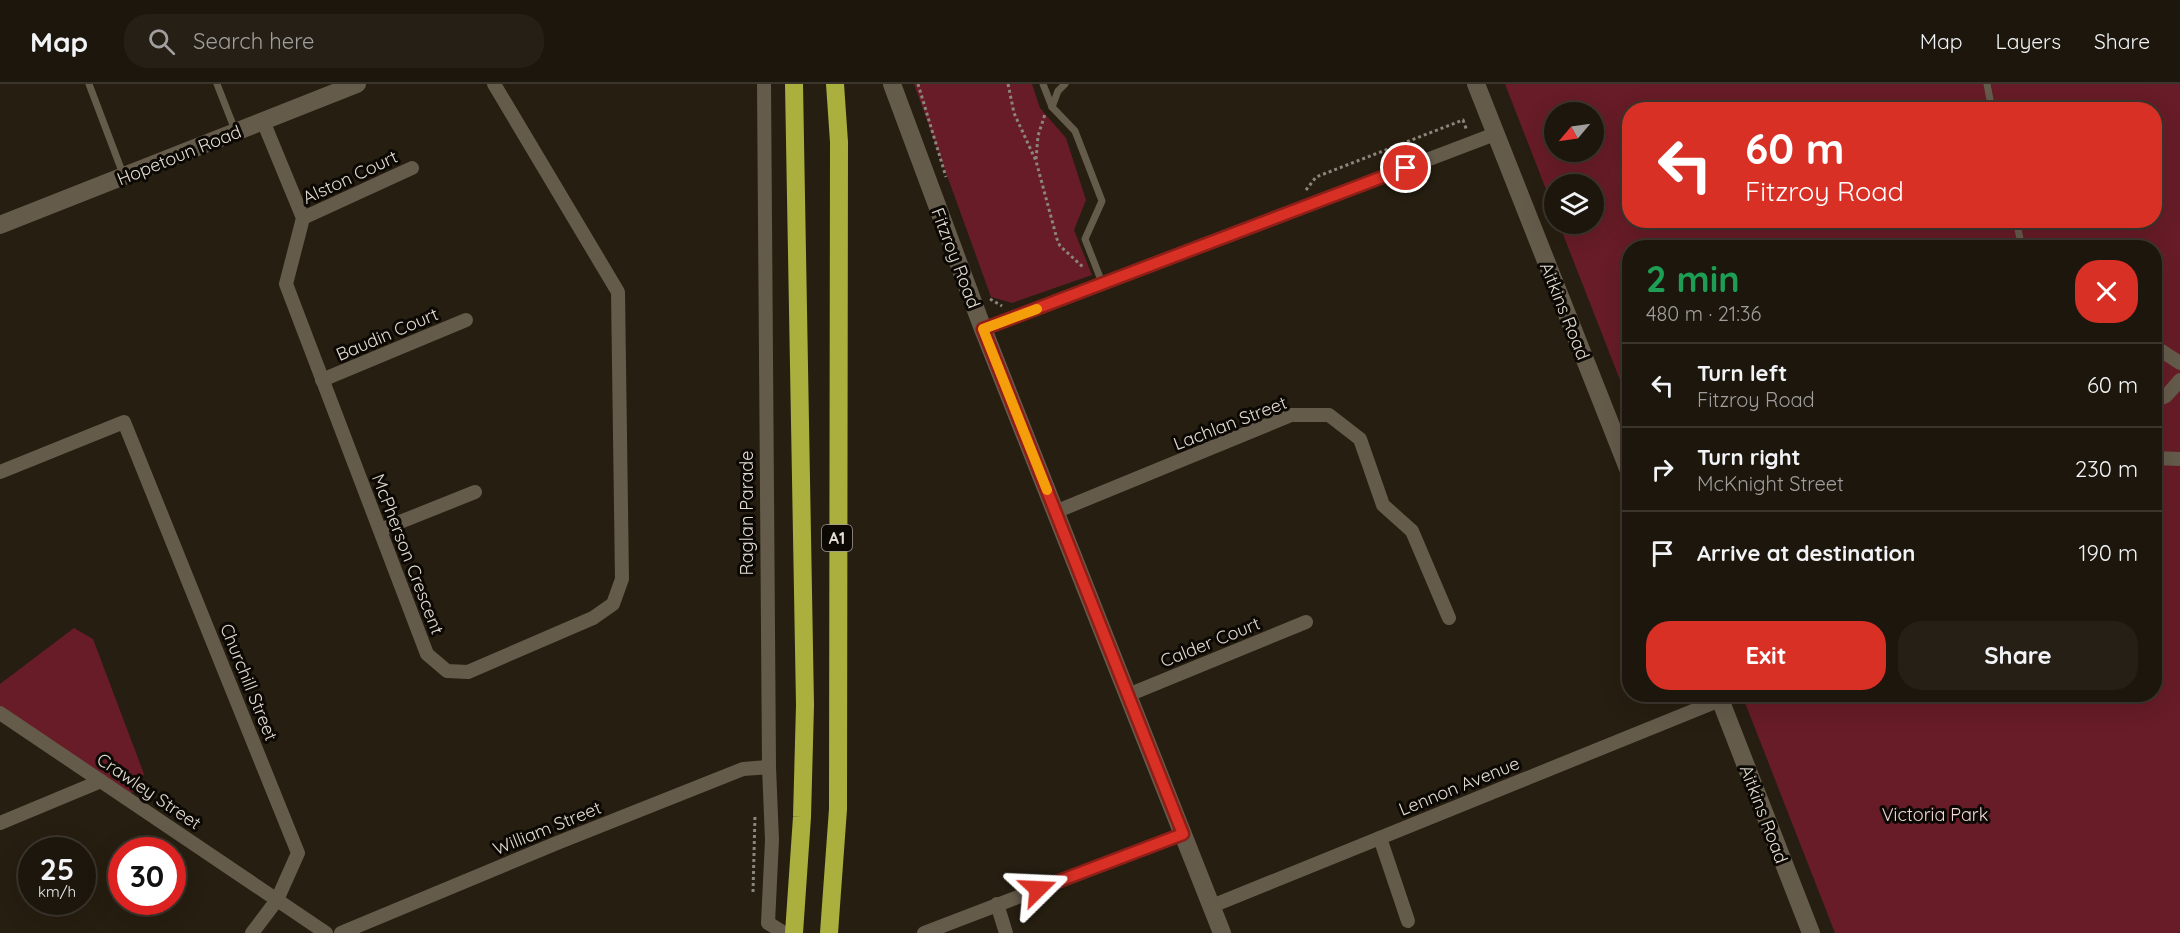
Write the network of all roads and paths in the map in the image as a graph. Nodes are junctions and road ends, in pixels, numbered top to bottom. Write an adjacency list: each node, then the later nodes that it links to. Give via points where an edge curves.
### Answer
1 (89, 84): 23 (lane)
2 (217, 84): 18 (lane)
3 (357, 84): 17 (street, Hopetoun Road)
4 (494, 84): 44 (street, McPherson Crescent, via 618,292 622,579 614,604 593,618 468,672 447,671 427,654)
5 (764, 84): 51 (street, Raglan Parade)
6 (794, 84): 66 (highway, A1, via 805,705)
7 (835, 84): 67 (highway, A1, via 839,142 838,809)
8 (892, 84): 32 (street, Fitzroy Road)
9 (918, 84): 24 (path)
10 (1008, 84): 21 (path, via 1014,113)
11 (1043, 84): 16 (lane)
12 (1065, 84): 16 (lane)
13 (1476, 84): 19 (street, Aitkins Road)
14 (1987, 84): 15 (lane)
15 (1990, 102)
16 (1052, 106): 21 (path, via 1042,117); 28 (lane, via 1075,131 1102,201 1085,239)
17 (263, 121): 18 (street, Hopetoun Road); 26 (street)
18 (236, 132): 23 (street, Hopetoun Road)
19 (1495, 134): 20 (street); 38 (street, Aitkins Road)
20 (1471, 143): 25 (path, via 1463,120 1316,177); 28 (street)
21 (1036, 161): 28 (path, via 1060,246)
22 (412, 168): 26 (street, Alston Court)
23 (124, 176): 27 (street, Hopetoun Road)
24 (948, 182)
25 (1302, 196)
26 (303, 218): 35 (street, McPherson Crescent, via 286,284)
27 (0, 225)
28 (1100, 278): 32 (street)
29 (984, 290): 30 (path, via 990,299)
30 (1004, 306)
31 (466, 320): 35 (street, Baudin Court)
32 (983, 329): 43 (street, Fitzroy Road)
33 (2162, 351): 34 (street)
34 (2180, 363)
35 (322, 380): 44 (street, McPherson Crescent)
36 (2180, 380): 37 (street)
37 (2162, 398)
38 (1622, 453)
39 (2162, 458): 40 (street)
40 (2180, 459)
41 (0, 472): 57 (street, Churchill Street, via 124,422 298,853)
42 (475, 492): 44 (street)
43 (1055, 512): 45 (street, Lachlan Street, via 1291,415 1329,415 1360,439 1378,495 1387,510 1412,531); 47 (street, Fitzroy Road)
44 (380, 530)
45 (1449, 618)
46 (1306, 622): 47 (street, Calder Court)
47 (1128, 695): 55 (street, Fitzroy Road)
48 (1707, 702): 56 (street, Lennon Avenue)
49 (1721, 702): 71 (street, Aitkins Road)
50 (0, 712): 52 (street, Crawley Street)
51 (769, 767): 64 (street, William Street, via 744,769); 65 (street, Raglan Parade, via 772,840 768,923)
52 (101, 781): 54 (street); 57 (street, Crawley Street)
53 (755, 811): 58 (path)
54 (0, 823)
55 (1183, 834): 59 (street); 60 (street, Fitzroy Road)
56 (1380, 838): 60 (street, Lennon Avenue); 61 (street)
57 (277, 900): 62 (street, Churchill Street); 63 (street)
58 (753, 900)
59 (997, 904): 68 (street); 69 (street)
60 (1212, 906): 70 (street, Fitzroy Road)
61 (1408, 921)
62 (252, 933)
63 (326, 933)
64 (341, 933)
65 (784, 933)
66 (794, 933)
67 (829, 933)
68 (924, 933)
69 (1006, 933)
70 (1222, 933)
71 (1811, 933)

